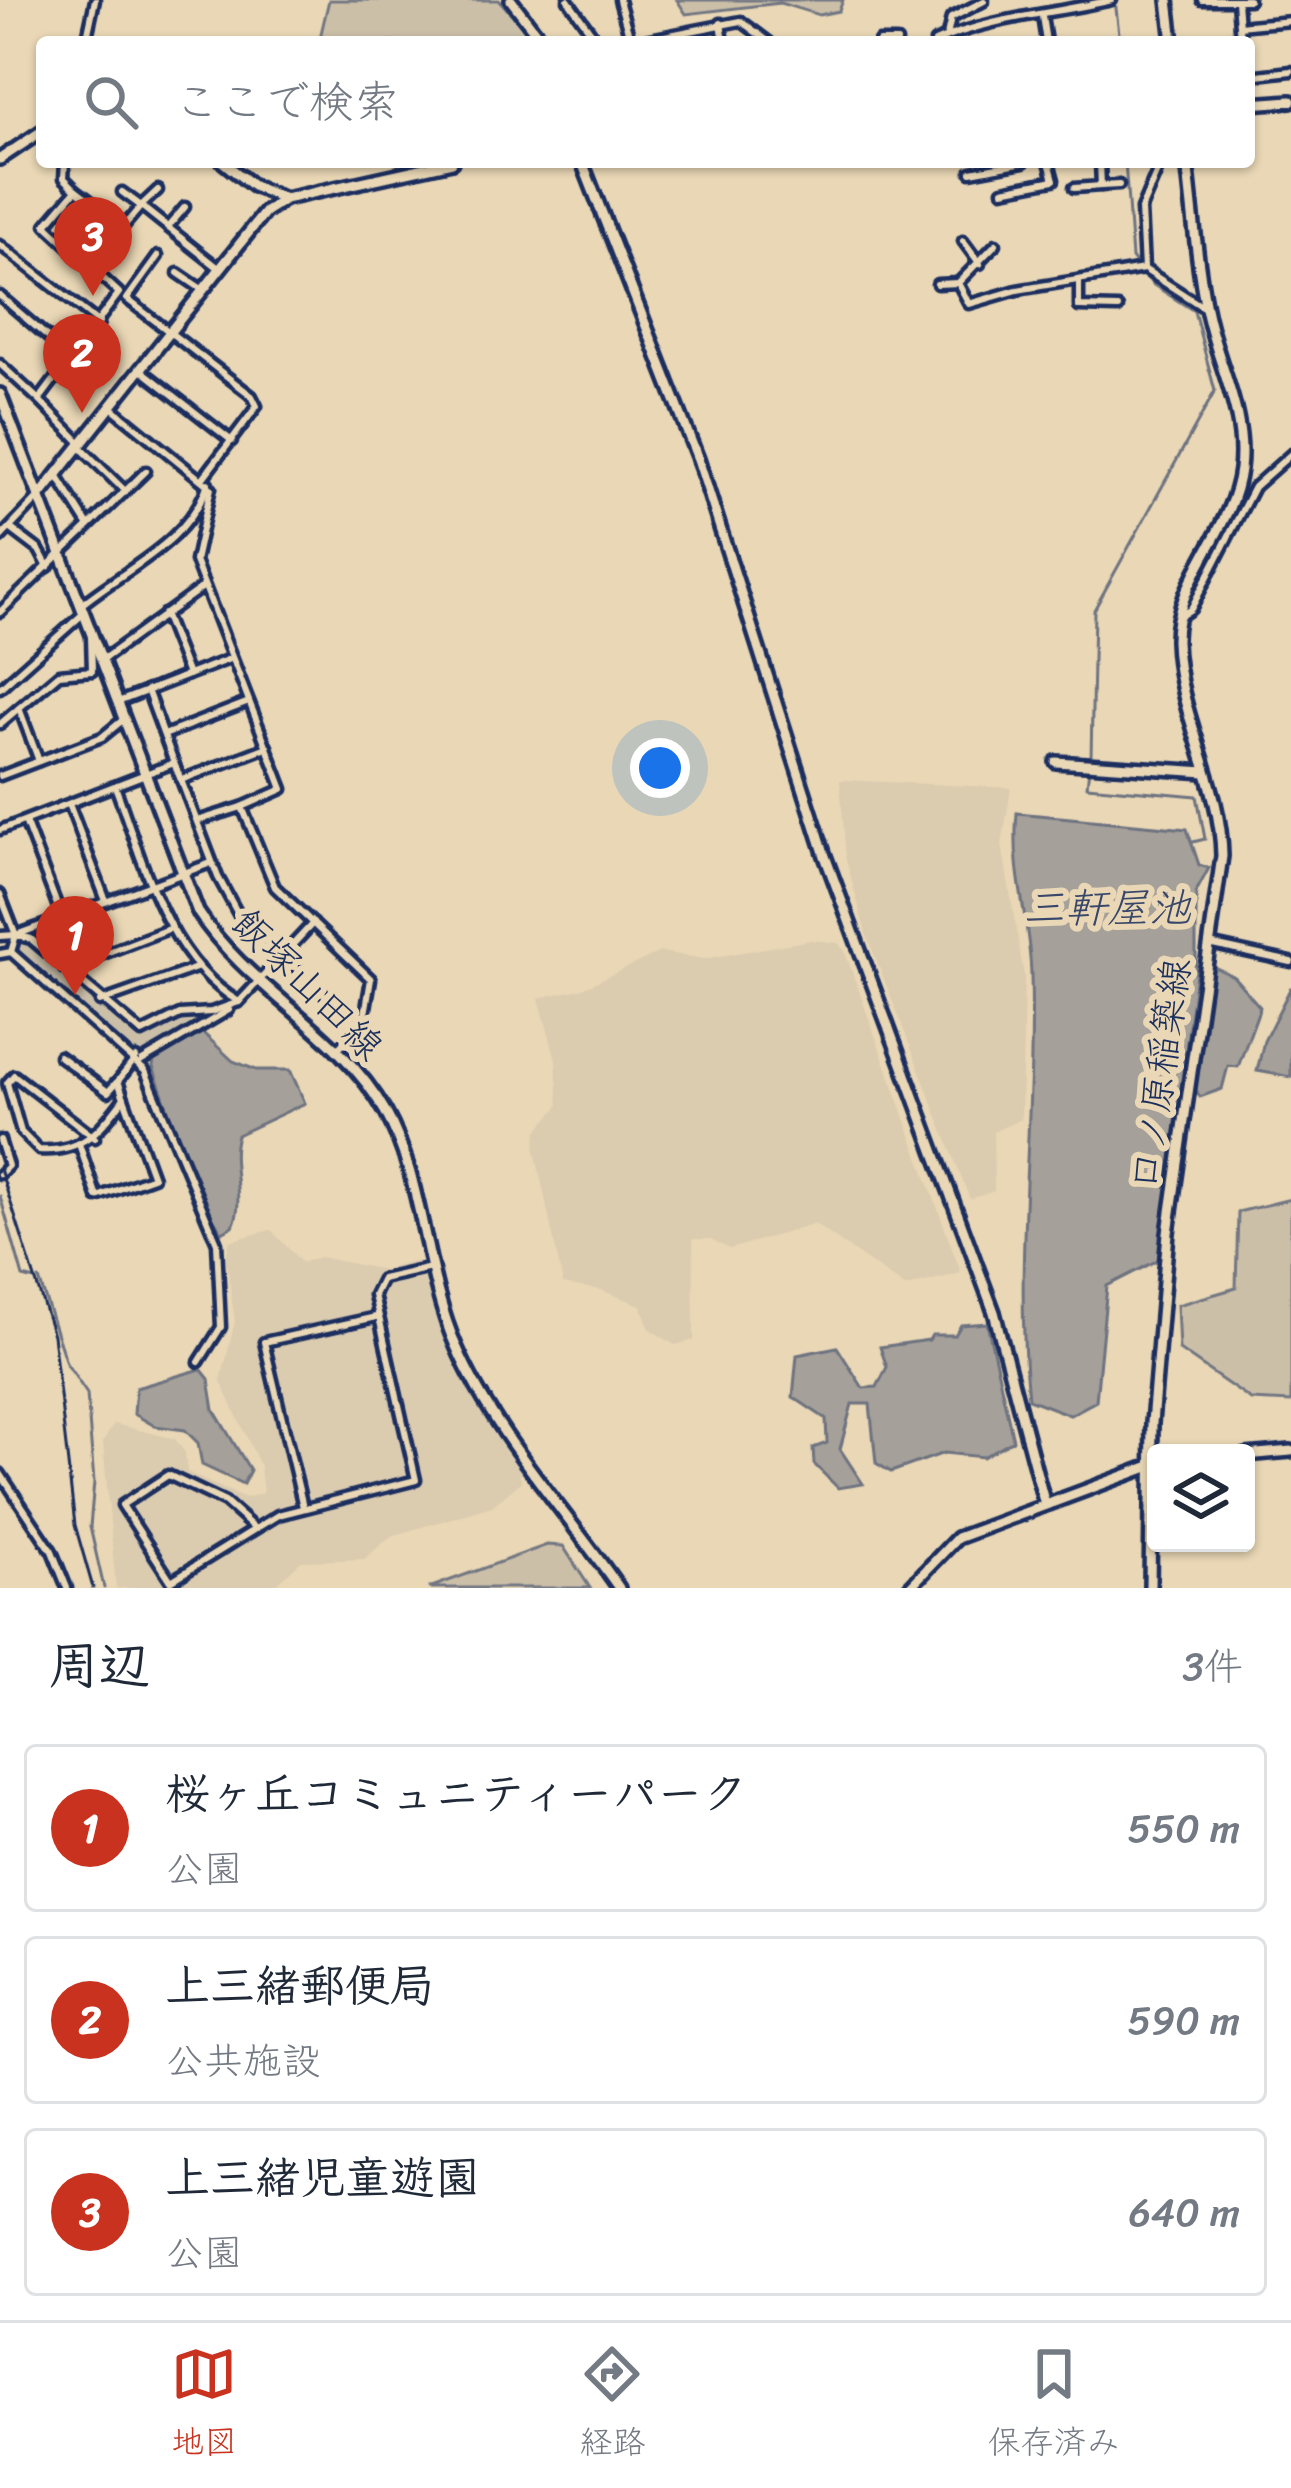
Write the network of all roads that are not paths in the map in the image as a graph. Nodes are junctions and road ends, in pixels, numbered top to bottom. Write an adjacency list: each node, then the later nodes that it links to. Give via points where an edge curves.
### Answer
1 (95, 0): 15 (street)
2 (511, 0): 16 (main road)
3 (568, 0): 17 (street)
4 (619, 0): 18 (street)
5 (1112, 0): 11 (street)
6 (1168, 0): 24 (main road)
7 (1202, 0): 10 (street)
8 (1249, 0): 10 (street)
9 (984, 1): 22 (street, via 951,18)
10 (1237, 2): 14 (street)
11 (1042, 16): 22 (street, via 1002,18); 23 (street)
12 (1291, 21): 14 (street)
13 (721, 22): 19 (street); 20 (street); 21 (street, via 741,22)
14 (1239, 26): 25 (street)
15 (87, 36)
16 (538, 36)
17 (594, 36)
18 (630, 36)
19 (659, 36)
20 (723, 36)
21 (761, 36)
22 (947, 36)
23 (1045, 36)
24 (1171, 36)
25 (1240, 36)
26 (1291, 71): 27 (street)
27 (1255, 75)
28 (1291, 101): 29 (main road)
29 (1255, 104)
30 (36, 135): 31 (main road)
31 (0, 158)
32 (65, 168): 45 (street)
33 (231, 168): 49 (main road)
34 (425, 168): 49 (main road)
35 (584, 168): 160 (main road, via 698,459 825,856 994,1312)
36 (992, 168): 41 (street)
37 (1051, 168): 47 (street, via 1054,180)
38 (1100, 168): 43 (street)
39 (1158, 168): 61 (street, via 1141,209)
40 (1187, 168): 69 (main road, 口ノ原稲築線)
41 (971, 172)
42 (1119, 185): 43 (street)
43 (1101, 186): 44 (street)
44 (1074, 188)
45 (76, 190): 50 (street, via 124,226); 59 (street, via 46,225)
46 (158, 190): 50 (street)
47 (1003, 190)
48 (122, 192): 50 (street)
49 (285, 199): 60 (main road)
50 (141, 206): 52 (street)
51 (184, 207): 52 (street)
52 (168, 227): 60 (street)
53 (962, 241): 58 (street)
54 (996, 244): 58 (street)
55 (0, 245): 70 (street)
56 (107, 247): 59 (street)
57 (158, 256): 71 (street, via 127,298)
58 (980, 264): 64 (street)
59 (92, 265): 70 (street, via 119,293)
60 (220, 269): 66 (main road)
61 (1144, 269): 63 (street); 69 (street)
62 (178, 273): 66 (street)
63 (1079, 280): 64 (street, via 976,305 964,301); 68 (street, via 1079,307)
64 (958, 283): 65 (street)
65 (937, 284)
66 (203, 290): 71 (main road)
67 (0, 296): 72 (street)
68 (1118, 308)
69 (1206, 309): 95 (main road, 口ノ原稲築線, via 1236,412 1240,466)
70 (99, 323): 72 (street)
71 (172, 329): 74 (main road); 78 (street, via 252,396 255,413)
72 (72, 358): 76 (street)
73 (0, 364): 76 (street)
74 (140, 369): 77 (main road); 78 (street)
75 (0, 394): 85 (main road, 飯塚山田線)
76 (40, 400): 79 (street)
77 (110, 406): 79 (main road); 83 (street)
78 (232, 442): 83 (street)
79 (79, 443): 82 (main road); 84 (street)
80 (1291, 454): 95 (street, via 1254,487)
81 (146, 471): 84 (street)
82 (56, 474): 85 (main road); 86 (street)
83 (206, 481): 91 (street, via 212,499 195,551); 92 (street, via 200,510)
84 (124, 490): 86 (street)
85 (39, 497): 87 (street); 89 (main road, 飯塚山田線)
86 (89, 526): 89 (street)
87 (10, 528): 88 (street); 90 (street)
88 (0, 538)
89 (62, 553): 90 (street); 92 (main road, 飯塚山田線)
90 (48, 566): 93 (street)
91 (204, 586): 94 (street); 97 (street)
92 (82, 609): 96 (main road, 飯塚山田線); 100 (street)
93 (0, 612)
94 (164, 614): 98 (street); 99 (street)
95 (1179, 618): 112 (main road, 口ノ原稲築線, via 1177,659)
96 (92, 633): 98 (main road, 飯塚山田線); 104 (street, via 92,671 59,674)
97 (232, 658): 99 (street); 103 (street)
98 (102, 660): 102 (main road, 飯塚山田線)
99 (188, 675): 101 (street)
100 (0, 688)
101 (147, 690): 102 (street); 107 (street)
102 (117, 702): 105 (main road, 飯塚山田線)
103 (249, 702): 107 (street); 108 (street)
104 (19, 708): 106 (street); 109 (street)
105 (124, 719): 109 (street, via 102,737); 113 (main road, 飯塚山田線)
106 (0, 724)
107 (164, 735): 111 (street)
108 (267, 747): 115 (street); 118 (street, via 283,789)
109 (39, 761): 114 (street)
110 (1056, 762): 112 (main road)
111 (174, 764): 113 (street); 115 (street)
112 (1206, 772): 132 (main road, 口ノ原稲築線, via 1222,831)
113 (144, 774): 116 (street); 123 (main road, 飯塚山田線)
114 (0, 776)
115 (182, 780): 120 (street)
116 (115, 786): 117 (street); 124 (street)
117 (69, 803): 119 (street); 126 (street)
118 (242, 807): 120 (street); 128 (street, via 275,887)
119 (26, 820): 121 (street); 127 (street)
120 (197, 820): 122 (street)
121 (0, 830)
122 (213, 863): 123 (street); 135 (street, via 238,914)
123 (180, 874): 124 (street); 139 (main road, 飯塚山田線, via 210,930)
124 (152, 885): 126 (street); 129 (street)
125 (0, 894): 130 (street)
126 (106, 902): 127 (street)
127 (62, 918): 130 (street)
128 (313, 923): 135 (street); 142 (street, via 368,972 373,988)
129 (171, 928): 137 (street); 138 (street)
130 (16, 935): 131 (street); 133 (street); 138 (street)
131 (0, 936)
132 (1209, 944): 136 (street); 155 (main road, 口ノ原稲築線, via 1168,1234)
133 (11, 952): 134 (street); 145 (street)
134 (0, 954)
135 (281, 956): 139 (street); 142 (street)
136 (1291, 962)
137 (200, 967): 140 (street); 141 (street)
138 (64, 968): 140 (street)
139 (259, 982): 141 (street); 143 (main road, 飯塚山田線)
140 (100, 1002): 141 (street, via 142,1033 180,1014)
141 (239, 1002): 145 (street)
142 (358, 1026): 143 (street)
143 (336, 1051): 152 (main road, 飯塚山田線, via 398,1138)
144 (59, 1056): 146 (street, via 108,1092)
145 (138, 1059): 146 (street); 154 (street, via 217,1244 221,1327)
146 (118, 1081): 147 (street)
147 (124, 1099): 148 (street); 150 (street, via 153,1177 97,1197)
148 (95, 1138): 150 (street); 150 (street, via 14,1076 7,1083 21,1132 39,1150)
149 (0, 1140): 151 (street, via 8,1166)
150 (79, 1144)
151 (0, 1174)
152 (431, 1268): 153 (street, via 382,1279); 165 (main road, 飯塚山田線, via 466,1367)
153 (376, 1317): 161 (street, via 416,1480); 161 (street, via 264,1342)
154 (199, 1362)
155 (1156, 1444)
156 (1291, 1451): 157 (main road)
157 (1255, 1454)
158 (1147, 1467): 160 (main road)
159 (0, 1473): 164 (street)
160 (1045, 1504): 166 (main road, via 957,1538)
161 (303, 1507): 162 (street)
162 (254, 1528): 162 (street, via 171,1581 122,1505 168,1474 225,1502)
163 (1151, 1552): 167 (main road, 口ノ原稲築線)
164 (67, 1588)
165 (619, 1588)
166 (909, 1588)
167 (1150, 1588)

